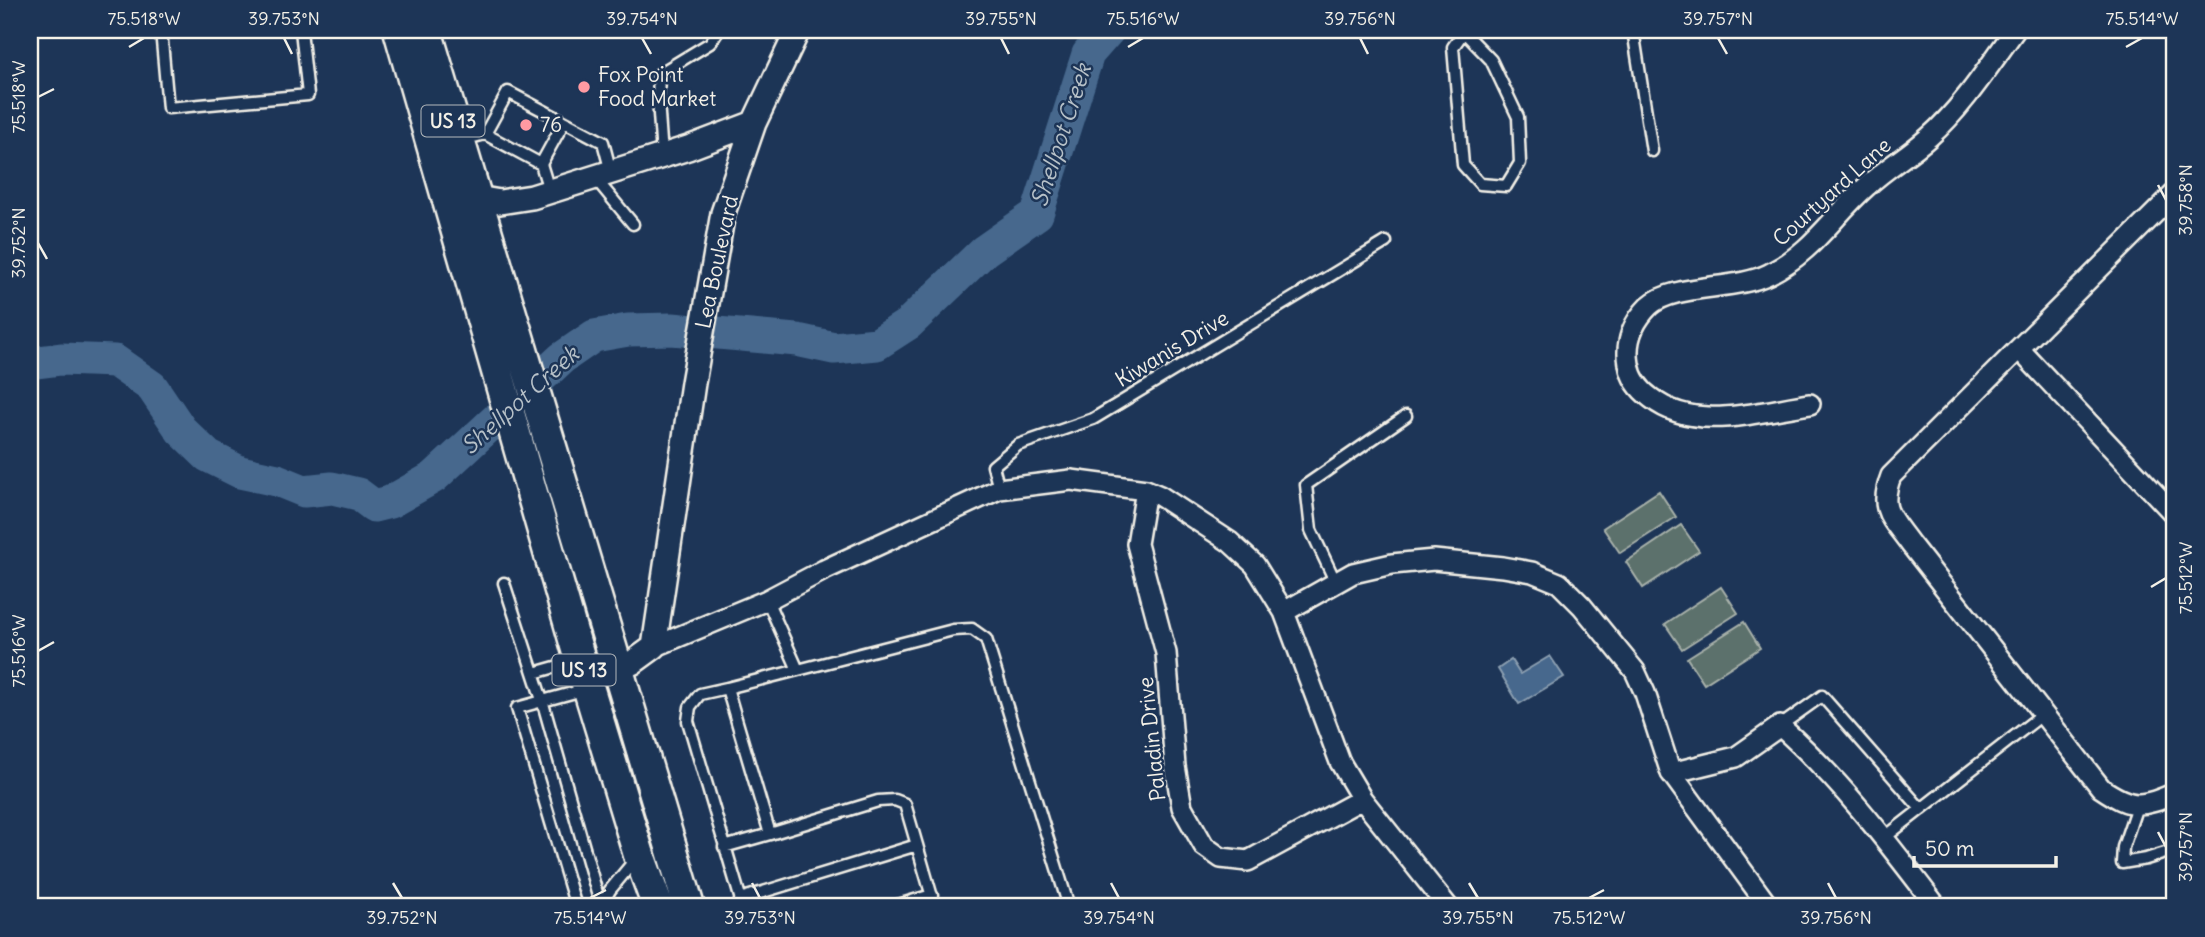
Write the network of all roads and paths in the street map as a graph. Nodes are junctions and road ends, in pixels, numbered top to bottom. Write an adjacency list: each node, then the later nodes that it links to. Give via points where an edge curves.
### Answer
1 (161, 30): 2 (lane, via 168,108 307,95)
2 (301, 30)
3 (399, 30): 12 (main road, US 13)
4 (719, 30): 14 (lane, via 710,43 659,74)
5 (798, 30): 11 (street, Lea Boulevard)
6 (1633, 30): 13 (lane)
7 (2015, 30): 23 (street, Courtyard Lane, via 1950,116 1867,186 1806,251 1747,283 1658,299 1631,332 1629,366 1635,381 1661,406 1680,414 1727,416)
8 (1465, 31): 8 (lane, via 1491,60 1518,117 1520,163 1506,186 1480,184 1463,164 1453,47)
9 (428, 37): 12 (main road, US 13)
10 (564, 122): 12 (lane, via 534,110 508,92); 15 (lane); 16 (lane, via 603,142)
11 (754, 123): 14 (street); 32 (street, Lea Boulevard, via 723,213 692,383)
12 (459, 141): 15 (lane, via 515,147); 19 (main road, US 13); 33 (main road, US 13, via 501,386)
13 (1652, 151)
14 (662, 156): 16 (street)
15 (541, 164): 17 (lane)
16 (603, 175): 17 (street); 20 (lane)
17 (549, 192): 19 (street, via 500,202)
18 (2175, 193): 22 (street)
19 (477, 198): 34 (main road, US 13)
20 (633, 224)
21 (1386, 242): 25 (lane, Kiwanis Drive, via 1093,419 1018,445 993,466)
22 (2019, 349): 27 (street); 40 (street, via 1891,476 1883,496 1910,545)
23 (1810, 404)
24 (1406, 416): 29 (lane, via 1306,485 1311,530)
25 (999, 489): 26 (street, via 1072,480); 30 (street)
26 (1146, 490): 31 (street, via 1230,541 1255,565); 44 (street, Paladin Drive, via 1137,544 1166,653 1182,807 1204,846 1221,858 1248,860)
27 (2175, 515)
28 (504, 583): 36 (lane)
29 (1336, 583): 31 (street); 42 (street, via 1380,565 1434,560 1503,566 1559,583 1635,671)
30 (766, 600): 32 (street); 35 (lane)
31 (1284, 612): 44 (street, via 1339,762)
32 (654, 647): 34 (street, via 632,663)
33 (580, 660): 34 (lane); 36 (lane); 37 (main road, US 13)
34 (616, 667): 37 (lane); 58 (main road, US 13)
35 (798, 670): 38 (lane); 61 (lane, via 953,630 972,629 986,639)
36 (534, 673): 39 (lane)
37 (590, 688): 39 (lane); 52 (main road, US 13)
38 (727, 688): 47 (lane); 50 (lane, via 700,694 688,721)
39 (542, 700): 55 (lane, via 517,708); 56 (lane)
40 (2043, 715): 45 (street, via 2101,788 2123,803); 46 (lane)
41 (1780, 726): 42 (street, via 1736,757); 46 (lane, via 1822,696); 48 (street, via 1810,752)
42 (1671, 773): 63 (street)
43 (2175, 793): 45 (street, via 2152,804)
44 (1362, 799): 62 (street)
45 (2138, 803): 51 (lane, via 2122,863)
46 (1921, 809): 48 (lane)
47 (770, 834): 49 (lane, via 895,800 905,804); 50 (lane)
48 (1884, 838): 64 (street)
49 (917, 845): 53 (lane); 54 (lane)
50 (724, 847): 54 (lane)
51 (2175, 850)
52 (639, 855): 56 (lane); 57 (main road, US 13)
53 (932, 895): 59 (lane); 60 (lane)
54 (742, 903)
55 (576, 907)
56 (601, 907)
57 (658, 907)
58 (689, 907)
59 (891, 907)
60 (935, 907)
61 (1069, 907)
62 (1448, 907)
63 (1769, 907)
64 (1937, 907)

